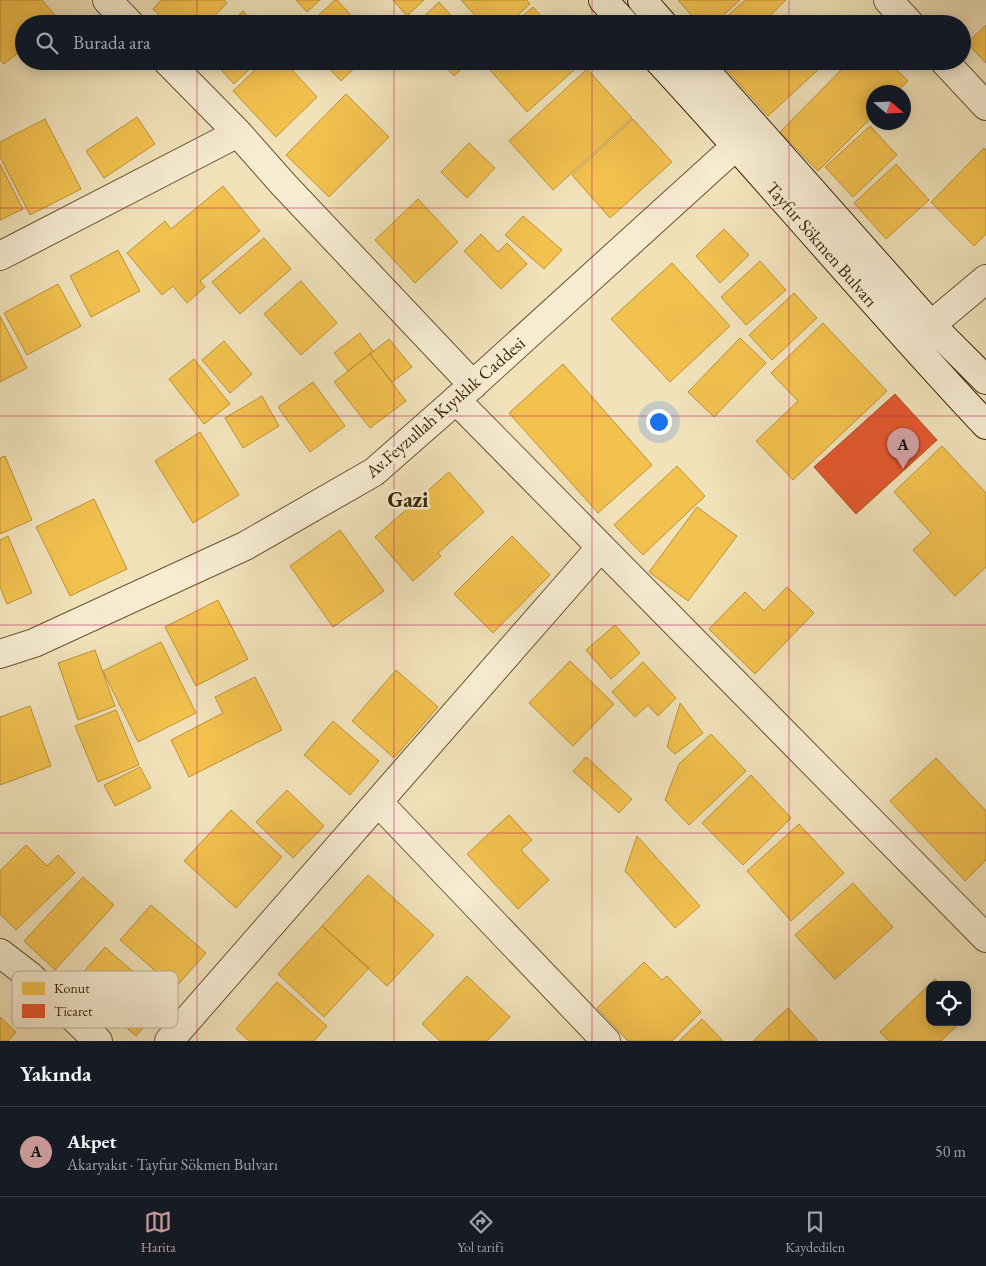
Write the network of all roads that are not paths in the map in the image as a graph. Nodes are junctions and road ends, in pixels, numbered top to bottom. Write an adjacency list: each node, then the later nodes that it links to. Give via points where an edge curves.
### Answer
1 (106, 0): 5 (street)
2 (603, 0): 6 (street)
3 (642, 0): 7 (street)
4 (888, 0): 8 (street)
5 (121, 15)
6 (617, 15)
7 (655, 15)
8 (902, 15)
9 (176, 70): 14 (street)
10 (667, 70): 15 (street, Tayfur Sökmen Bulvarı)
11 (705, 70): 18 (street, Tayfur Sökmen Bulvarı)
12 (952, 70): 13 (street)
13 (986, 106)
14 (238, 133): 16 (street); 20 (street)
15 (737, 145): 20 (street, Av.Feyzullah Kıyıklık Caddesi); 21 (street, Tayfur Sökmen Bulvarı, via 913,348)
16 (0, 256)
17 (986, 279): 18 (street)
18 (932, 325): 19 (street, Tayfur Sökmen Bulvarı)
19 (986, 380)
20 (464, 393): 22 (street); 23 (street, Av.Feyzullah Kıyıklık Caddesi, via 374,472 245,546 34,643)
21 (986, 425)
22 (600, 548): 24 (street); 25 (street)
23 (0, 654)
24 (378, 802): 30 (street); 31 (street)
25 (986, 938)
26 (0, 953): 27 (street)
27 (23, 971)
28 (84, 1028): 29 (street)
29 (98, 1041)
30 (169, 1041)
31 (606, 1041)

